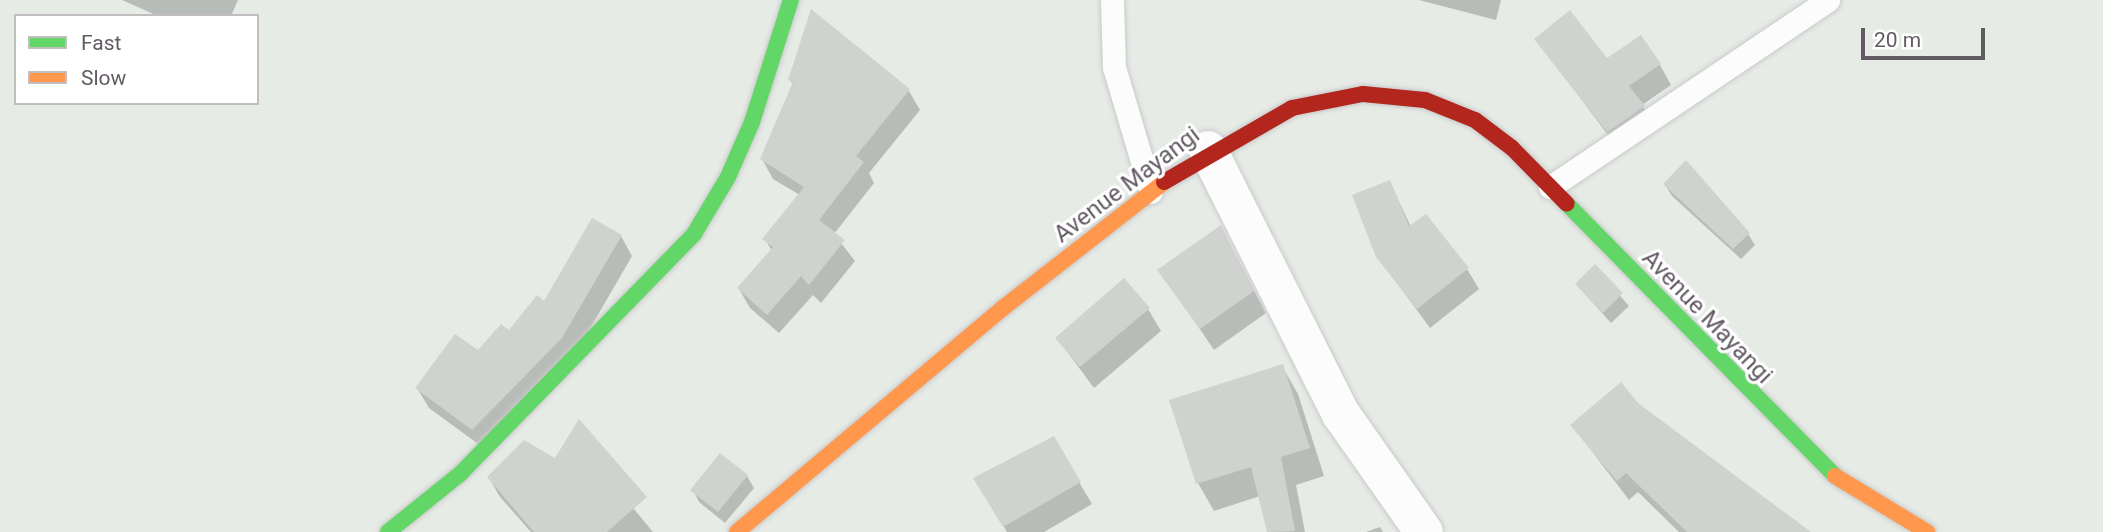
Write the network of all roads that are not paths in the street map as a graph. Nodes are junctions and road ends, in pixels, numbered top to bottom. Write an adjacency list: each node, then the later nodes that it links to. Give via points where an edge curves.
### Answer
1 (790, 0): 7 (street, via 752,121 728,177 694,234 460,474)
2 (1112, 0): 6 (lane, via 1114,67)
3 (1828, 0): 5 (lane)
4 (1208, 150): 5 (street, Avenue Mayangi, via 1292,108 1363,93 1425,100 1475,120 1513,148); 6 (street, Avenue Mayangi); 9 (street, via 1341,414)
5 (1550, 187): 10 (street, Avenue Mayangi, via 1831,474)
6 (1151, 192): 8 (street, Avenue Mayangi, via 1003,308)
7 (388, 532)
8 (737, 532)
9 (1424, 532)
10 (1927, 532)

